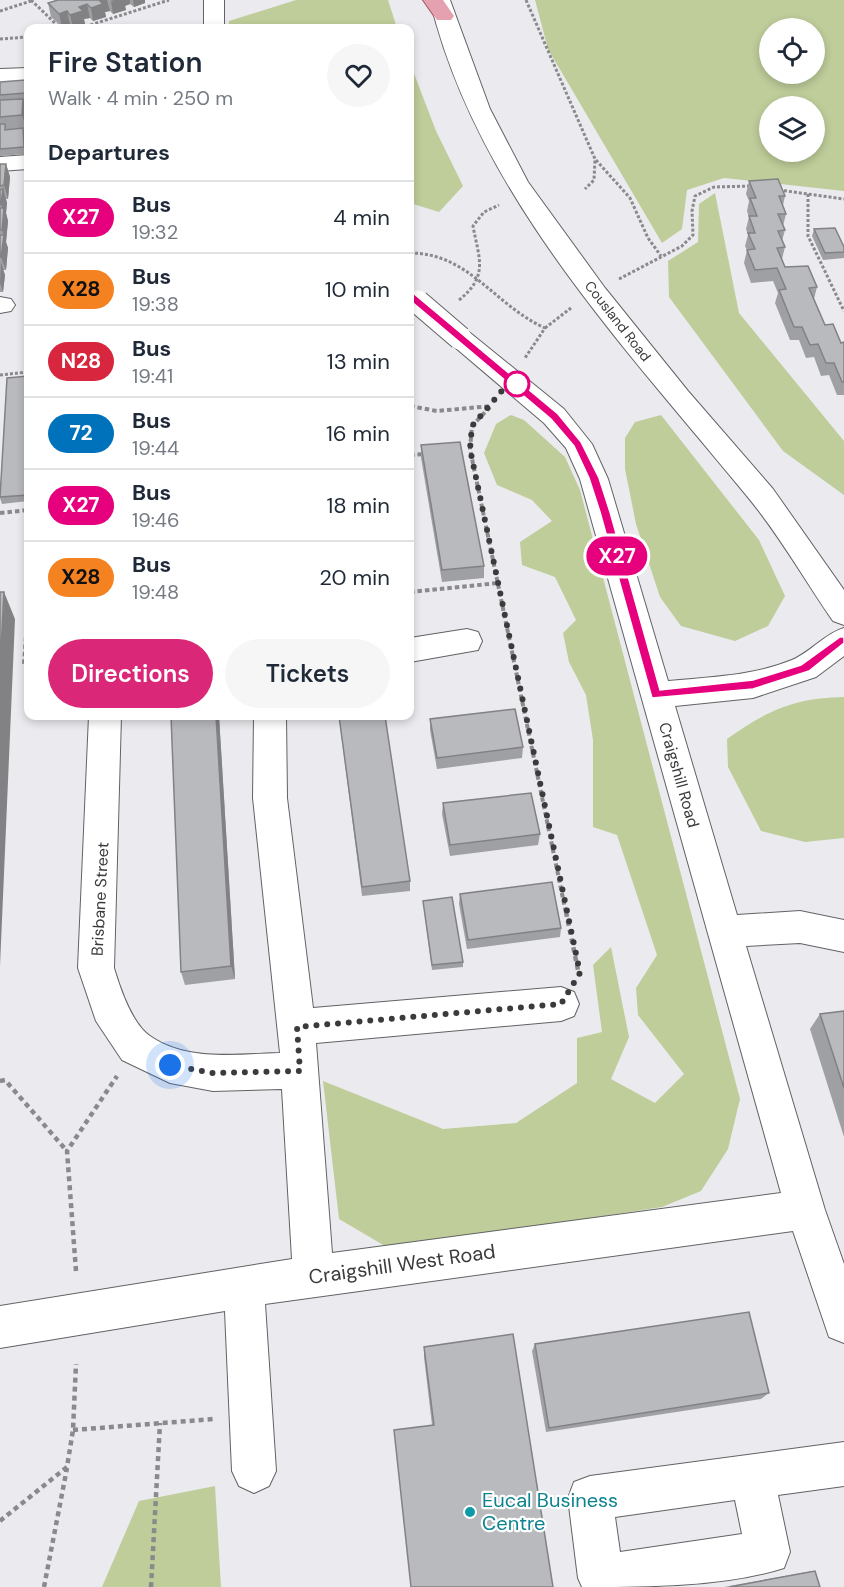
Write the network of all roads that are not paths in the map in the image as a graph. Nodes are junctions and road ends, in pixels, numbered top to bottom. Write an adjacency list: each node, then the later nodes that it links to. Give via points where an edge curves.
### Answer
1 (214, 0): 3 (street)
2 (441, 4): 9 (street, Cousland Road, via 479,110 517,183 596,294 763,496)
3 (214, 24)
4 (24, 74): 5 (street)
5 (0, 76)
6 (24, 162): 7 (street)
7 (0, 164)
8 (414, 298): 13 (street, Craigshill Road, bridge, via 560,423 578,444 594,478)
9 (844, 613)
10 (844, 640): 13 (street, via 805,668 753,685)
11 (467, 641): 12 (street)
12 (414, 649)
13 (656, 695): 16 (street, Craigshill Road)
14 (105, 720): 20 (street, Brisbane Street, via 96,968 109,1009 135,1048 170,1065 213,1073)
15 (270, 720): 19 (street, via 270,798)
16 (723, 932): 17 (street, via 811,926); 21 (street, Craigshill Road)
17 (844, 936)
18 (561, 1004): 19 (street)
19 (297, 1027): 20 (street)
20 (300, 1071): 22 (street)
21 (805, 1210): 22 (street, Craigshill West Road); 24 (street, Craigshill Road)
22 (313, 1276): 23 (street, Craigshill West Road)
23 (244, 1287): 25 (street, Craigshill West Road); 27 (street)
24 (844, 1322)
25 (0, 1327)
26 (844, 1464): 28 (street)
27 (254, 1471)
28 (752, 1476)

